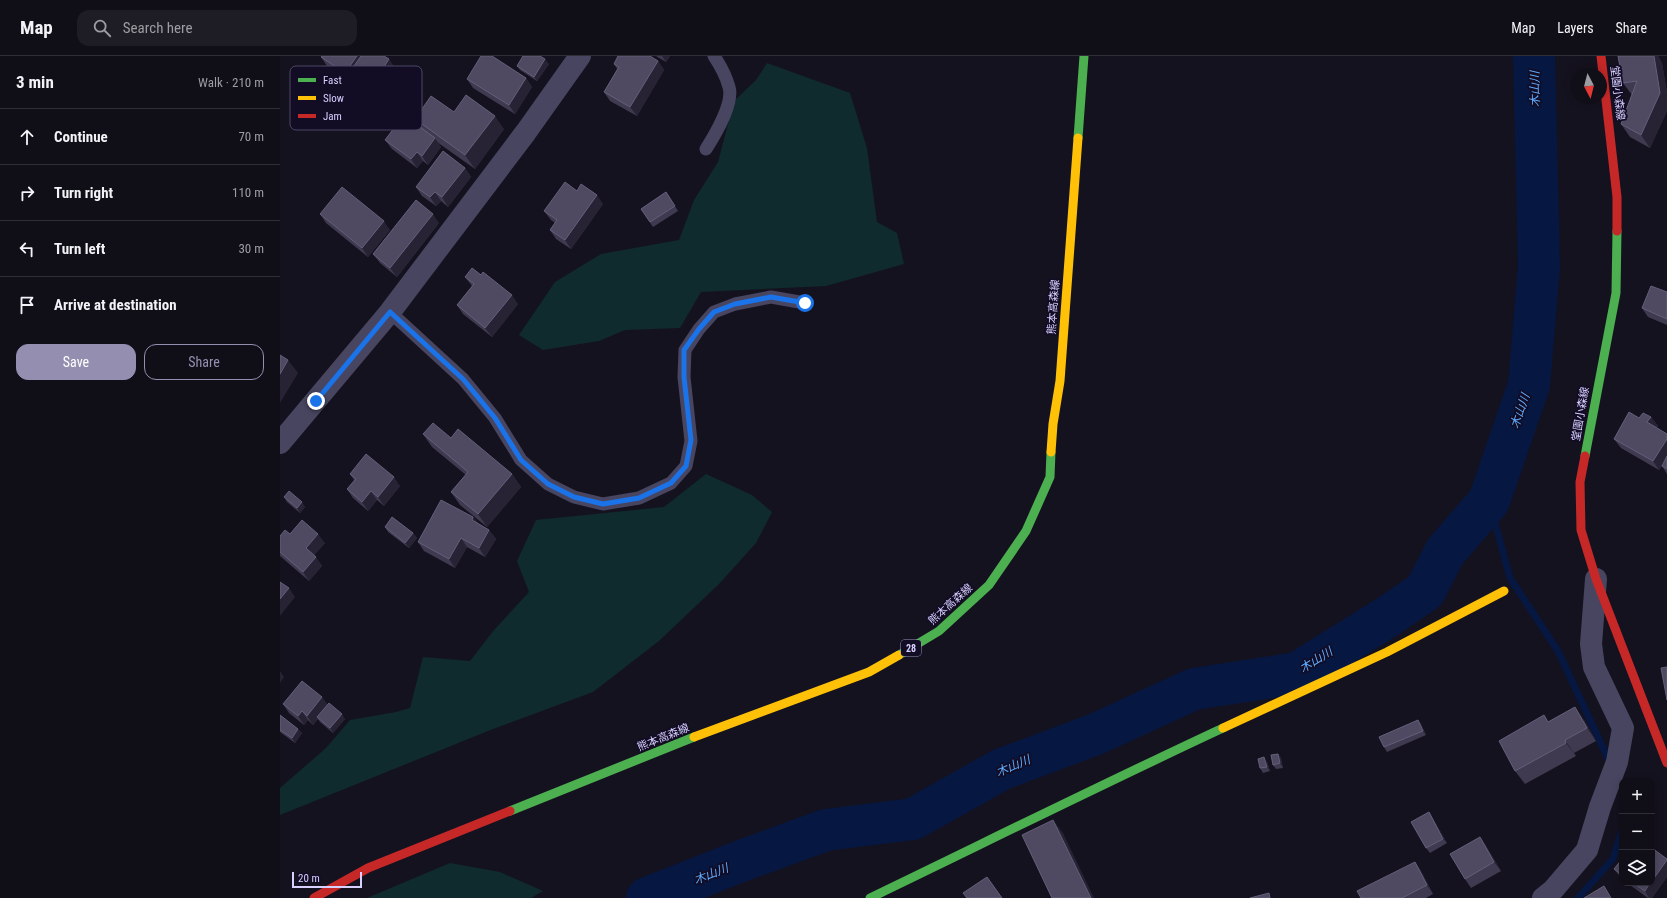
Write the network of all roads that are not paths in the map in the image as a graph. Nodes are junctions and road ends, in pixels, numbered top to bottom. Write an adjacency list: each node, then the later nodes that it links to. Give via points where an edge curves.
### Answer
1 (580, 56): 7 (street)
2 (714, 56): 5 (lane, via 730,88 726,109)
3 (1084, 56): 12 (main road, 熊本高森線 / 28, via 1060,381 1053,424 1050,477 1026,531 989,585 939,631 869,672 698,736 368,868)
4 (1601, 56): 9 (main road, 堂園小森線, via 1617,197 1616,293 1580,482 1581,530)
5 (706, 149)
6 (805, 303): 7 (lane, via 771,297 735,304 714,312 684,350 684,377 691,440 686,466 671,483 639,498 603,504 574,497 548,484 521,460 495,418 463,379)
7 (390, 312): 8 (street)
8 (280, 443)
9 (1596, 579): 11 (main road, 堂園小森線); 14 (street, via 1592,644 1594,667 1624,728 1617,762 1587,850)
10 (1504, 591): 13 (main road, via 1387,652 1104,783 1070,802)
11 (1667, 763)
12 (314, 898)
13 (870, 898)
14 (1543, 898)

